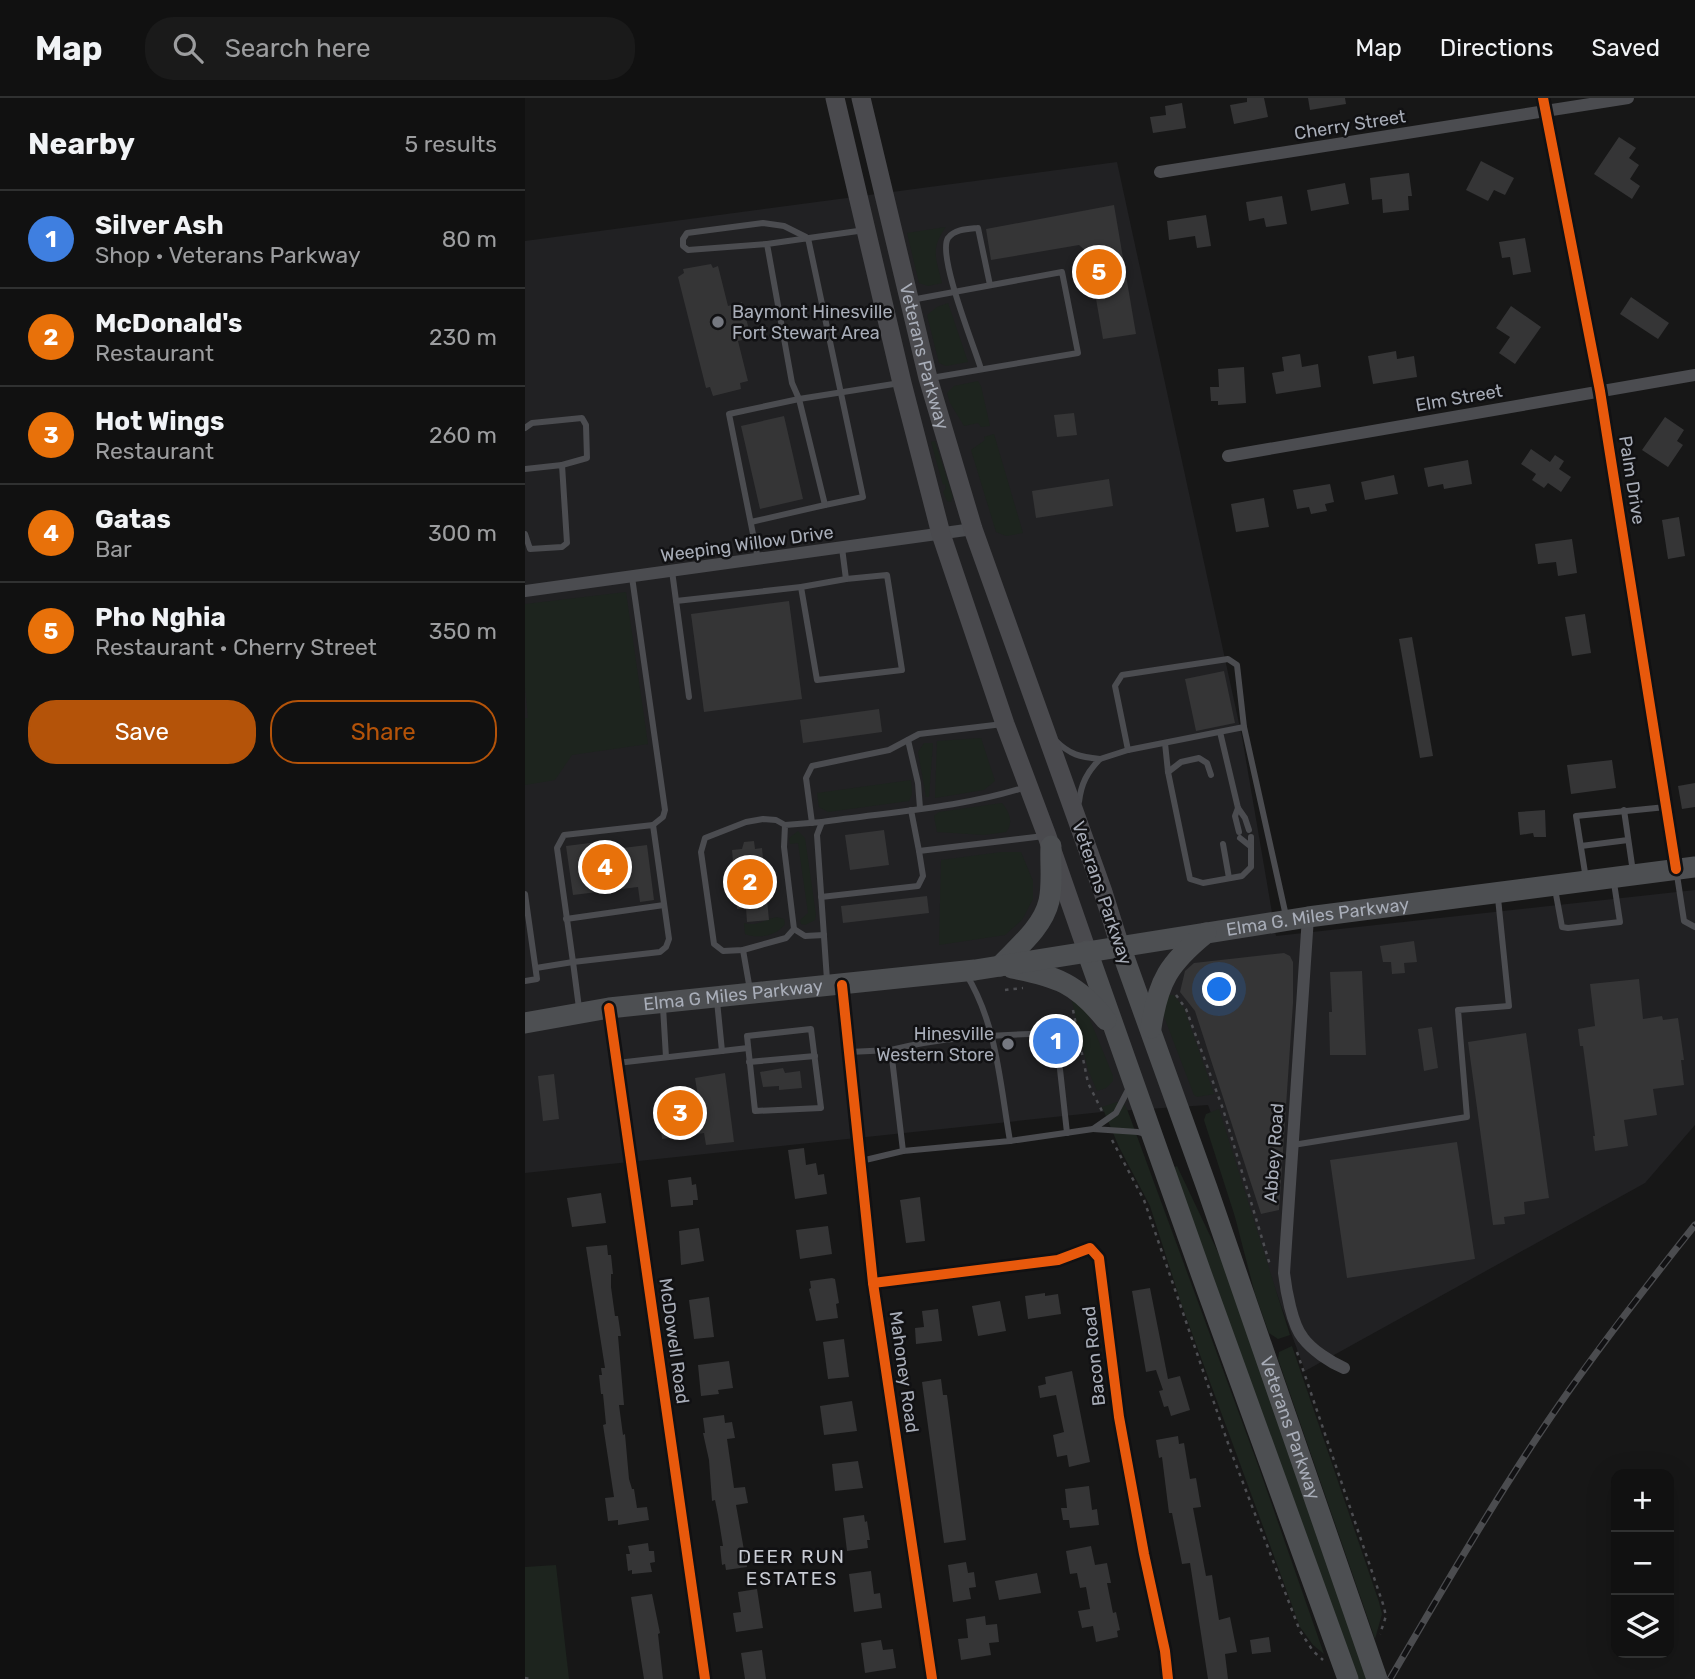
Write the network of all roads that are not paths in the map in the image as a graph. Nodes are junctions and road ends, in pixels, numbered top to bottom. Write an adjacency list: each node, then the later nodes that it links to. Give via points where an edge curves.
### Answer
1 (835, 98): 7 (main road, Veterans Parkway)
2 (861, 98): 12 (main road, Veterans Parkway)
3 (1543, 98): 5 (street, Palm Drive)
4 (1628, 98): 5 (street, Cherry Street)
5 (1545, 112): 6 (street, Cherry Street); 17 (street, Palm Drive)
6 (1160, 172)
7 (865, 230): 8 (lane); 16 (main road, Veterans Parkway)
8 (808, 238): 9 (lane); 9 (lane, via 784,226 763,223 687,233 683,239 688,250); 18 (lane)
9 (767, 244): 19 (lane, via 792,383)
10 (990, 285): 11 (lane); 11 (lane, via 978,228 964,229 949,236 944,247); 13 (lane, via 1062,272 1077,353)
11 (956, 292): 12 (lane); 13 (lane)
12 (909, 300): 15 (main road, Veterans Parkway)
13 (981, 369): 15 (lane)
14 (1695, 375): 17 (street, Elm Street)
15 (928, 378): 26 (main road, Veterans Parkway)
16 (902, 383): 18 (lane); 28 (main road, Veterans Parkway)
17 (1600, 391): 21 (street, Elm Street); 49 (street, Palm Drive)
18 (841, 392): 19 (lane); 24 (lane, via 863,497)
19 (799, 399): 24 (lane); 25 (lane, via 729,414)
20 (525, 428): 22 (lane, via 532,423 582,418 587,458)
21 (1228, 456)
22 (562, 465): 23 (lane); 27 (lane, via 567,543 530,549)
23 (525, 469)
24 (825, 505): 25 (lane)
25 (751, 522): 30 (lane)
26 (973, 529): 28 (street, Weeping Willow Drive); 40 (main road, Veterans Parkway)
27 (525, 534)
28 (941, 534): 29 (street, Weeping Willow Drive); 38 (main road, Veterans Parkway)
29 (842, 548): 30 (street, Weeping Willow Drive); 33 (lane)
30 (758, 559): 31 (street, Weeping Willow Drive)
31 (672, 571): 32 (street, Weeping Willow Drive); 36 (lane)
32 (632, 577): 35 (street, Weeping Willow Drive); 56 (lane, via 665,810)
33 (846, 579): 34 (lane); 34 (lane, via 887,575 902,670 817,680)
34 (801, 587): 36 (lane)
35 (525, 591)
36 (676, 601): 37 (lane)
37 (689, 697)
38 (1005, 724): 42 (lane, via 919,734); 48 (main road, Veterans Parkway)
39 (1244, 727): 41 (lane); 44 (lane, via 1237,665 1228,659 1122,675 1115,686); 74 (lane)
40 (1044, 728): 45 (lane, via 1066,751); 58 (main road, Veterans Parkway)
41 (1220, 732): 43 (lane); 51 (lane)
42 (908, 740): 50 (lane); 54 (lane, via 889,750 812,766 806,778)
43 (1165, 743): 44 (lane); 46 (lane)
44 (1128, 750): 45 (lane)
45 (1100, 759): 58 (lane, via 1080,788)
46 (1168, 772): 47 (lane, via 1181,762 1199,758 1207,763); 67 (lane, via 1190,880 1203,883)
47 (1211, 775)
48 (1028, 786): 50 (lane); 60 (main road, Veterans Parkway)
49 (1666, 807): 53 (lane); 65 (street, Palm Drive)
50 (920, 808): 52 (lane)
51 (1238, 808): 62 (lane, via 1250,833); 62 (lane, via 1235,816 1240,835)
52 (911, 810): 55 (lane); 64 (lane)
53 (1623, 810): 59 (lane); 63 (lane, via 1576,816)
54 (812, 822): 55 (lane); 57 (lane)
55 (822, 822): 72 (lane, via 817,835)
56 (653, 825): 73 (lane); 75 (lane, via 564,835 557,848)
57 (785, 825): 77 (lane); 81 (lane, via 763,819 705,838 701,852 714,944 723,951)
58 (1079, 825): 80 (main road, Veterans Parkway)
59 (1628, 840): 63 (lane); 66 (lane)
60 (1049, 841): 64 (lane); 82 (main road, Veterans Parkway); 84 (main road, via 1050,900 1044,916)
61 (1223, 844): 67 (lane)
62 (1250, 846): 67 (lane, via 1251,867 1242,876)
63 (1581, 846): 68 (lane)
64 (919, 851): 72 (lane, via 923,876 918,886)
65 (1685, 868): 66 (main road, Elma G. Miles Parkway); 76 (lane, via 1684,921)
66 (1623, 876): 68 (main road, Elma G. Miles Parkway); 69 (lane, via 1620,922 1563,927)
67 (1229, 878)
68 (1587, 880): 69 (main road, Elma G. Miles Parkway)
69 (1555, 885): 70 (main road, Elma G. Miles Parkway)
70 (1498, 892): 74 (main road, Elma G. Miles Parkway); 112 (lane, via 1509,1006 1458,1010 1467,1117)
71 (525, 894): 85 (lane)
72 (821, 897): 79 (lane)
73 (664, 905): 75 (lane); 83 (lane, via 669,939 660,952)
74 (1297, 918): 78 (main road, Elma G. Miles Parkway); 112 (street, Abbey Road)
75 (566, 919): 83 (lane)
76 (1695, 927)
77 (794, 929): 79 (lane, via 804,936); 81 (lane, via 786,939)
78 (1206, 932): 80 (main road, Elma G. Miles Parkway); 97 (main road, via 1166,972 1154,1004)
79 (824, 935): 89 (lane)
80 (1120, 946): 82 (main road, Elma G. Miles Parkway); 97 (main road, Veterans Parkway)
81 (743, 950): 90 (lane)
82 (1087, 951): 84 (main road, Elma G. Miles Parkway); 96 (main road, Veterans Parkway)
83 (573, 962): 85 (lane); 94 (lane)
84 (1000, 966): 86 (main road, Elma G. Miles Parkway); 96 (main road, via 1077,988)
85 (536, 968): 88 (lane, via 537,979)
86 (964, 971): 87 (main road, Elma G. Miles Parkway); 98 (lane, via 981,1000)
87 (941, 974): 89 (main road, Elma G Miles Parkway)
88 (525, 981)
89 (835, 986): 90 (main road, Elma G Miles Parkway); 102 (street, Mahoney Road)
90 (751, 994): 91 (main road, Elma G Miles Parkway)
91 (717, 997): 92 (main road, Elma G Miles Parkway); 101 (lane)
92 (663, 1003): 93 (main road, Elma G Miles Parkway); 104 (lane)
93 (609, 1008): 94 (main road, Elma G Miles Parkway); 106 (street, McDowell Road)
94 (580, 1013): 95 (main road, Elma G Miles Parkway)
95 (525, 1023)
96 (1115, 1031): 107 (main road, Veterans Parkway)
97 (1151, 1031): 121 (main road, Veterans Parkway)
98 (992, 1035): 100 (lane); 109 (lane, via 1056,1033); 111 (lane)
99 (748, 1048): 101 (lane); 103 (lane, via 747,1035 811,1029); 105 (lane)
100 (891, 1050): 102 (lane); 113 (lane)
101 (722, 1051): 104 (lane)
102 (849, 1052): 114 (street, Mahoney Road)
103 (815, 1056): 105 (lane); 105 (lane, via 821,1108 755,1111)
104 (666, 1057): 106 (lane)
105 (750, 1062)
106 (617, 1063): 117 (street, McDowell Road)
107 (1133, 1080): 108 (lane, via 1116,1113); 110 (main road, Veterans Parkway)
108 (1093, 1129): 109 (lane); 110 (lane)
109 (1067, 1133): 111 (lane)
110 (1152, 1136): 120 (main road, Veterans Parkway)
111 (1010, 1141): 113 (lane)
112 (1293, 1145): 116 (street, Abbey Road, via 1286,1285 1302,1338)
113 (903, 1151): 114 (lane)
114 (860, 1161): 115 (street, Mahoney Road)
115 (873, 1283): 118 (street, Mahoney Road); 119 (street, Bacon Road, via 1058,1260 1090,1248 1099,1258 1119,1417)
116 (1344, 1368)
117 (705, 1679)
118 (932, 1679)
119 (1168, 1679)
120 (1348, 1679)
121 (1377, 1679)

